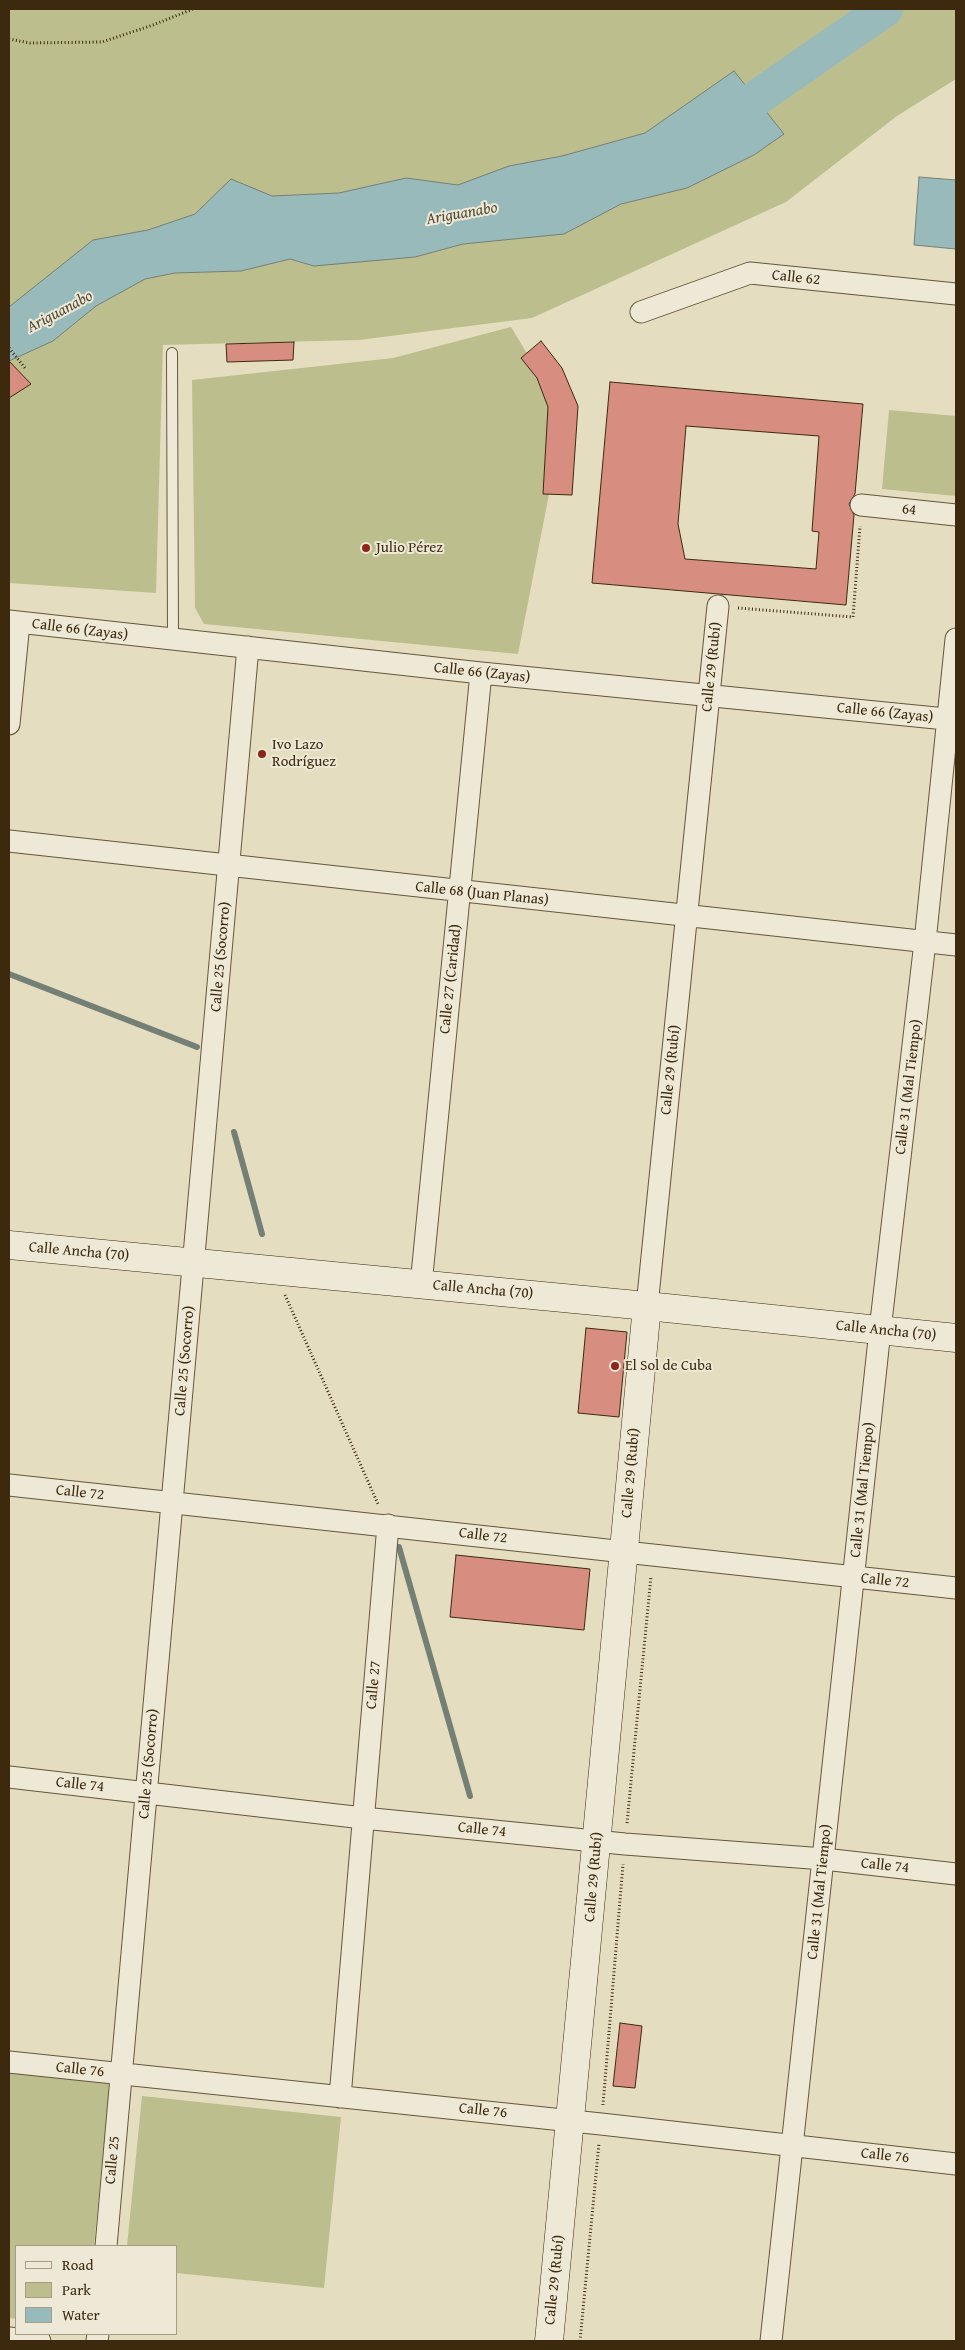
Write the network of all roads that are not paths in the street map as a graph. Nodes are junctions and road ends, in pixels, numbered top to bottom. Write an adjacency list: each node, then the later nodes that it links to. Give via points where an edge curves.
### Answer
1 (956, 294): 2 (street, Calle 62, via 750,274)
2 (641, 312)
3 (172, 353): 9 (lane)
4 (862, 505): 5 (street, 64)
5 (956, 515)
6 (718, 606): 12 (street, Calle 29 (Rubí))
7 (14, 622): 9 (street, Calle 66 (Zayas)); 14 (street)
8 (956, 638): 13 (street, Calle 31 (Mal Tiempo))
9 (173, 640): 10 (street, Calle 66 (Zayas))
10 (248, 647): 11 (street, Calle 66 (Zayas)); 16 (street, Calle 25 (Socorro))
11 (481, 673): 12 (street, Calle 66 (Zayas)); 17 (street, Calle 27 (Caridad))
12 (709, 695): 13 (street, Calle 66 (Zayas)); 18 (street, Calle 29 (Rubí))
13 (952, 719): 19 (street, Calle 31 (Mal Tiempo))
14 (9, 724)
15 (9, 842): 16 (street, Calle 68 (Juan Planas))
16 (229, 866): 17 (street, Calle 68 (Juan Planas)); 22 (street, Calle 25 (Socorro))
17 (459, 891): 18 (street, Calle 68 (Juan Planas)); 23 (street, Calle 27 (Caridad))
18 (686, 917): 19 (street, Calle 68 (Juan Planas)); 24 (street, Calle 29 (Rubí))
19 (925, 942): 20 (street, Calle 68 (Juan Planas)); 25 (street, Calle 31 (Mal Tiempo))
20 (956, 945)
21 (9, 1245): 22 (main road, Calle Ancha (70))
22 (193, 1263): 23 (main road, Calle Ancha (70)); 28 (street, Calle 25 (Socorro))
23 (421, 1284): 24 (main road, Calle Ancha (70))
24 (647, 1306): 25 (main road, Calle Ancha (70)); 30 (main road, Calle 29 (Rubí))
25 (880, 1330): 26 (main road, Calle Ancha (70)); 31 (street, Calle 31 (Mal Tiempo))
26 (956, 1338)
27 (9, 1485): 28 (street, Calle 72)
28 (172, 1503): 29 (street, Calle 72); 34 (street, Calle 25 (Socorro))
29 (388, 1525): 30 (street, Calle 72); 35 (street, Calle 27)
30 (624, 1552): 31 (street, Calle 72); 36 (main road, Calle 29 (Rubí))
31 (854, 1577): 32 (street, Calle 72); 37 (street, Calle 31 (Mal Tiempo))
32 (956, 1588)
33 (9, 1777): 34 (street, Calle 74)
34 (146, 1792): 35 (street, Calle 74); 40 (street, Calle 25 (Socorro))
35 (363, 1818): 36 (street, Calle 74); 41 (street, Calle 27)
36 (597, 1841): 37 (street, Calle 74); 42 (main road, Calle 29 (Rubí))
37 (824, 1859): 38 (street, Calle 74); 43 (street, Calle 31 (Mal Tiempo))
38 (956, 1874)
39 (9, 2062): 40 (street, Calle 76)
40 (121, 2074): 41 (street, Calle 76); 45 (street, Calle 25)
41 (340, 2097): 42 (street, Calle 76)
42 (571, 2121): 43 (street, Calle 76); 48 (main road, Calle 29 (Rubí))
43 (792, 2145): 44 (street, Calle 76); 49 (street, Calle 31 (Mal Tiempo))
44 (956, 2164)
45 (106, 2245)
46 (9, 2338): 47 (street)
47 (40, 2341)
48 (549, 2341)
49 (771, 2341)

